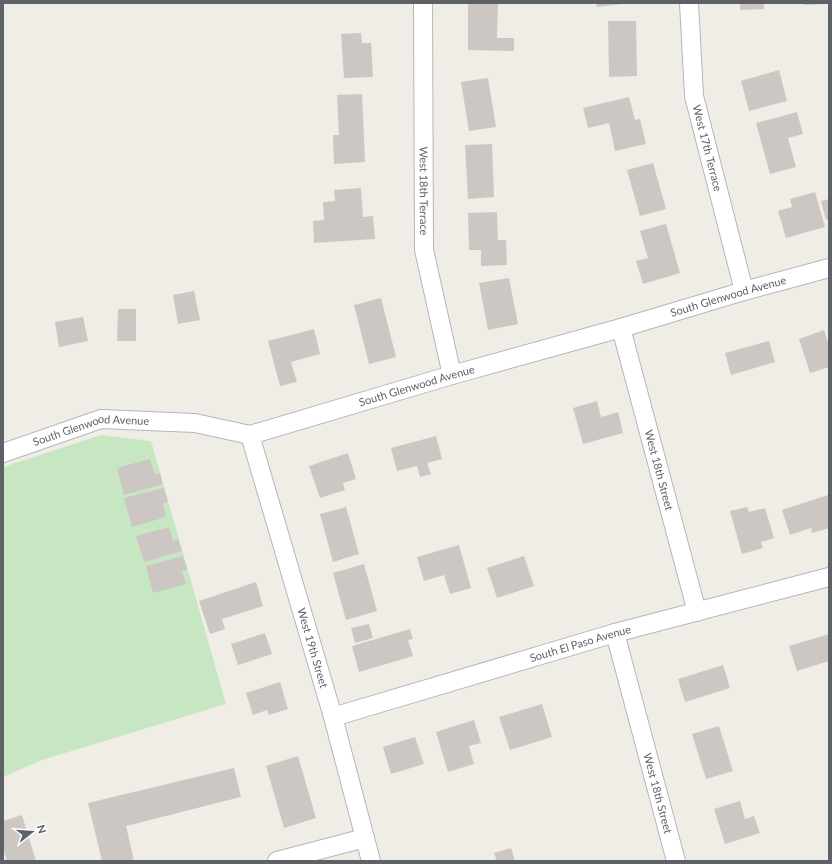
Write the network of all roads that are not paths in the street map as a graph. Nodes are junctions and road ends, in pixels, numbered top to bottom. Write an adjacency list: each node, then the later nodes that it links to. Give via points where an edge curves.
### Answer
1 (423, 3): 6 (street, West 18th Terrace, via 424,250)
2 (689, 3): 4 (street, West 17th Terrace, via 694,96)
3 (829, 268): 4 (street, South Glenwood Avenue)
4 (744, 291): 5 (street, South Glenwood Avenue)
5 (622, 328): 6 (street, South Glenwood Avenue); 10 (street, West 18th Street)
6 (452, 375): 7 (street, South Glenwood Avenue)
7 (250, 435): 8 (street, South Glenwood Avenue, via 195,423 101,419); 12 (street, West 19th Street)
8 (3, 454)
9 (829, 577): 10 (street, South El Paso Avenue)
10 (697, 612): 11 (street, South El Paso Avenue)
11 (615, 633): 12 (street, South El Paso Avenue); 16 (street, West 18th Street)
12 (333, 717): 13 (street, West 19th Street)
13 (365, 838): 14 (street); 15 (street, West 19th Street)
14 (277, 861)
15 (371, 861)
16 (676, 861)

